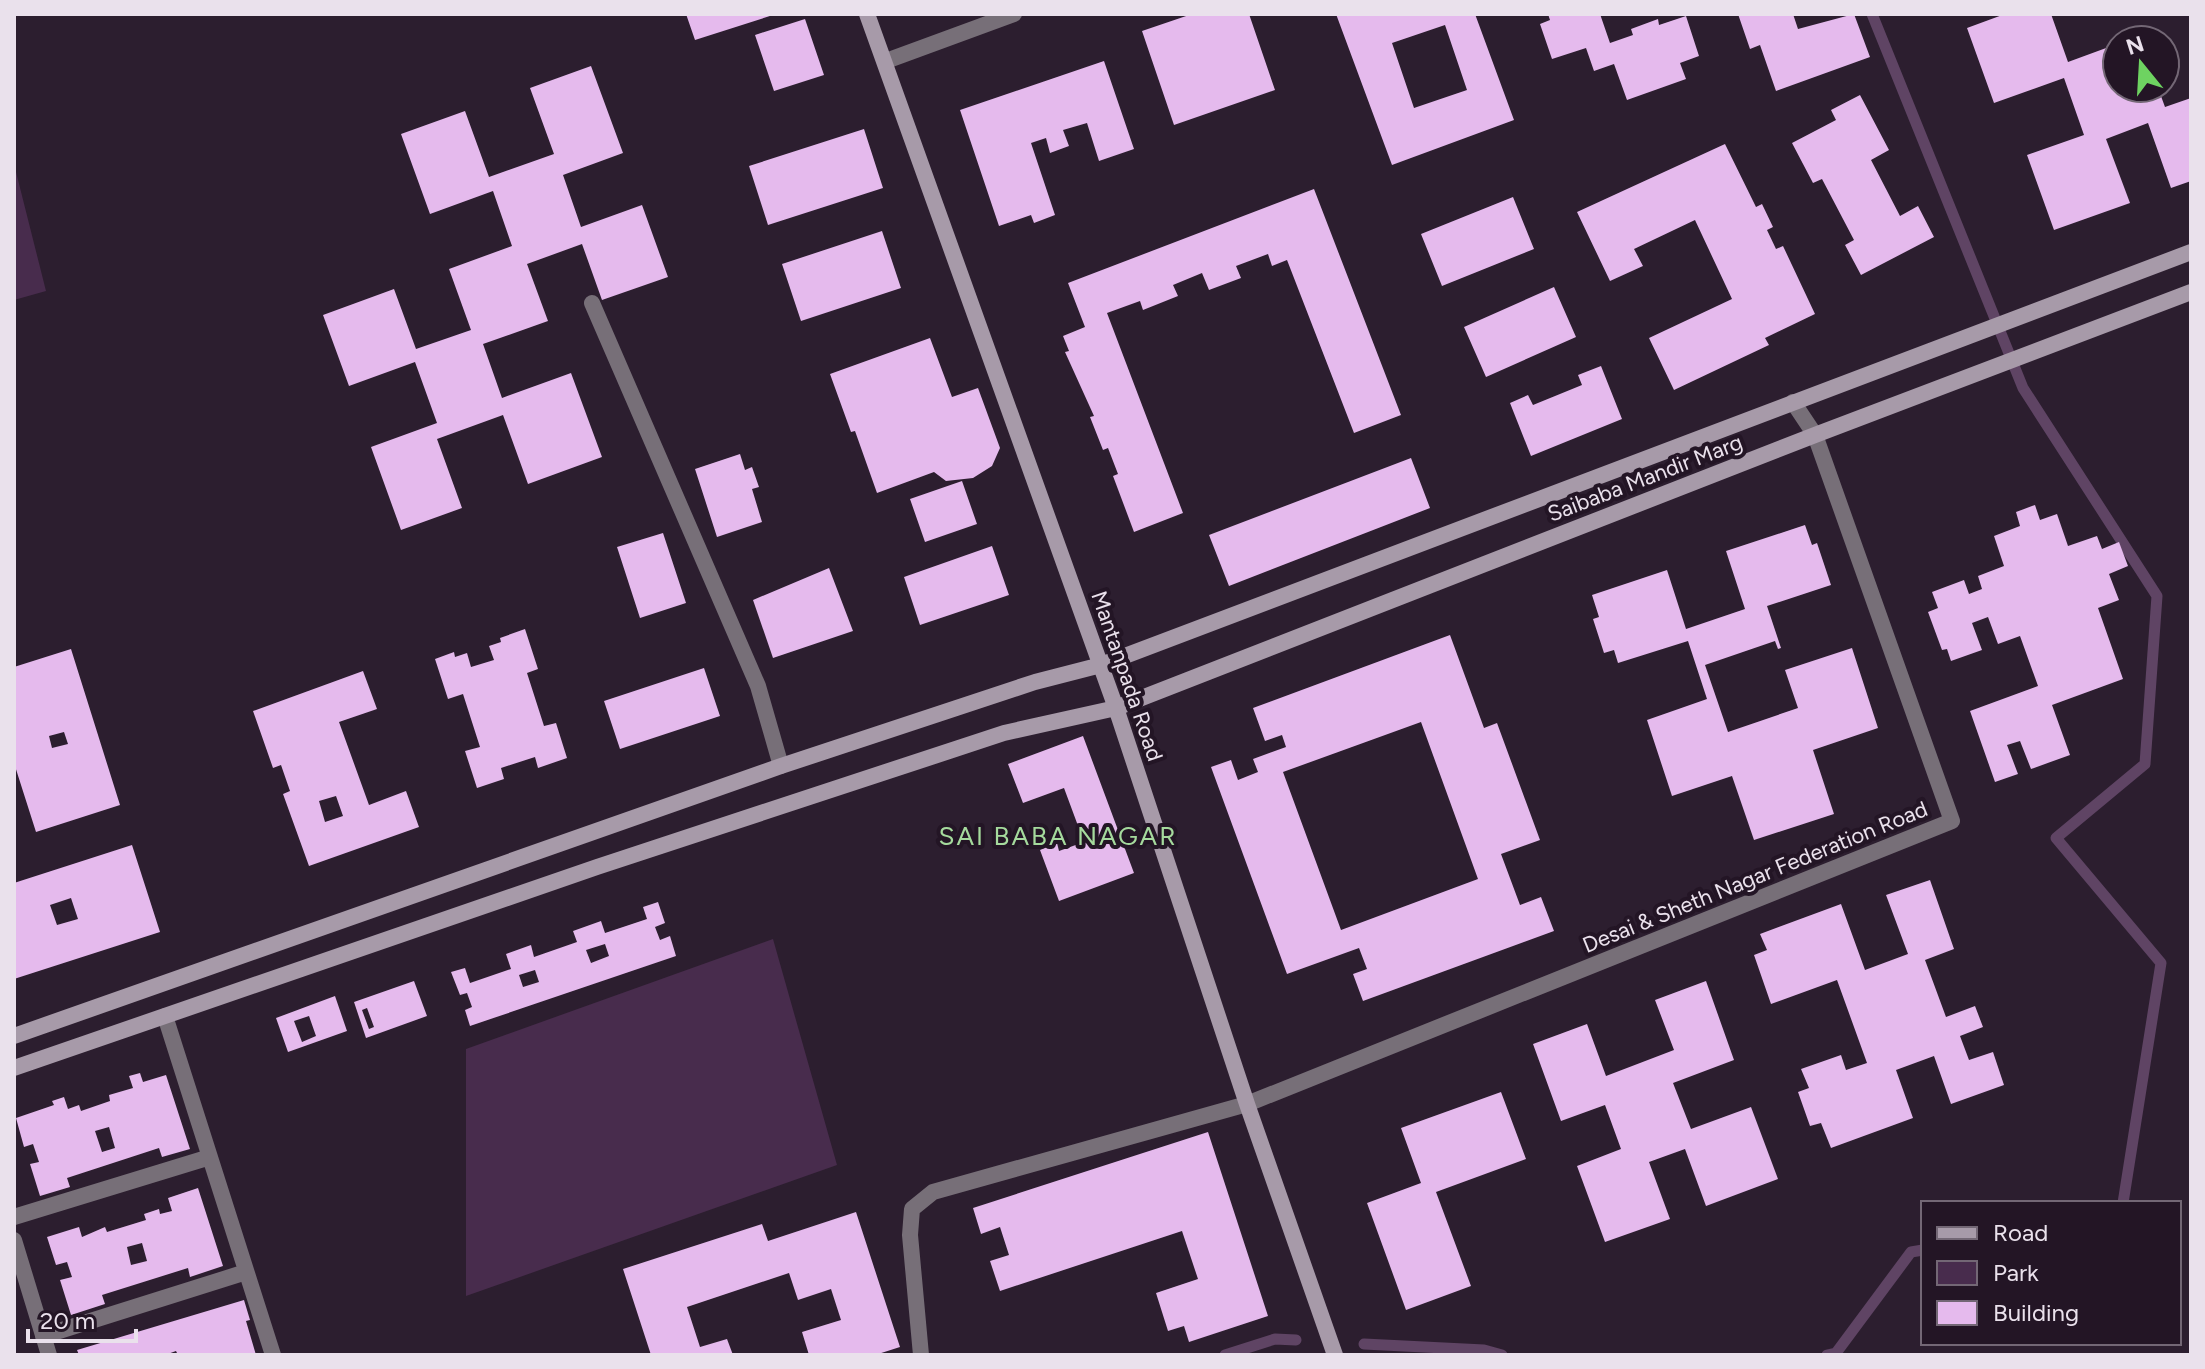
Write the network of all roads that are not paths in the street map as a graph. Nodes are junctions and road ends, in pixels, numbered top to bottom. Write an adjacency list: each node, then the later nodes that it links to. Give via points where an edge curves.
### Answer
1 (867, 14): 3 (street, Mantanpada Road)
2 (1014, 14): 3 (street)
3 (886, 61): 9 (street, Mantanpada Road)
4 (2191, 252): 7 (street, Saibaba Mandir Marg)
5 (2191, 292): 8 (street, Saibaba Mandir Marg)
6 (592, 303): 11 (street, via 758,686)
7 (1793, 402): 8 (street, Desai & Sheth Nagar Federation Road); 9 (street, Saibaba Mandir Marg)
8 (1815, 435): 10 (street, Saibaba Mandir Marg); 15 (street, Desai & Sheth Nagar Federation Road, via 1952,821)
9 (1101, 665): 10 (street, Mantanpada Road); 11 (street, Saibaba Mandir Marg)
10 (1116, 708): 12 (street, Saibaba Mandir Marg, via 1004,733); 15 (street, Mantanpada Road)
11 (781, 766): 13 (street, Saibaba Mandir Marg)
12 (165, 1016): 14 (street, Saibaba Mandir Marg); 16 (street)
13 (14, 1036)
14 (14, 1068)
15 (1247, 1104): 23 (street, via 933,1192 912,1209 910,1235); 24 (street, Mantanpada Road)
16 (210, 1157): 17 (street); 19 (street)
17 (14, 1217)
18 (14, 1240): 20 (street)
19 (246, 1272): 20 (street); 22 (street)
20 (43, 1336): 21 (street)
21 (49, 1355)
22 (273, 1355)
23 (921, 1355)
24 (1335, 1355)

